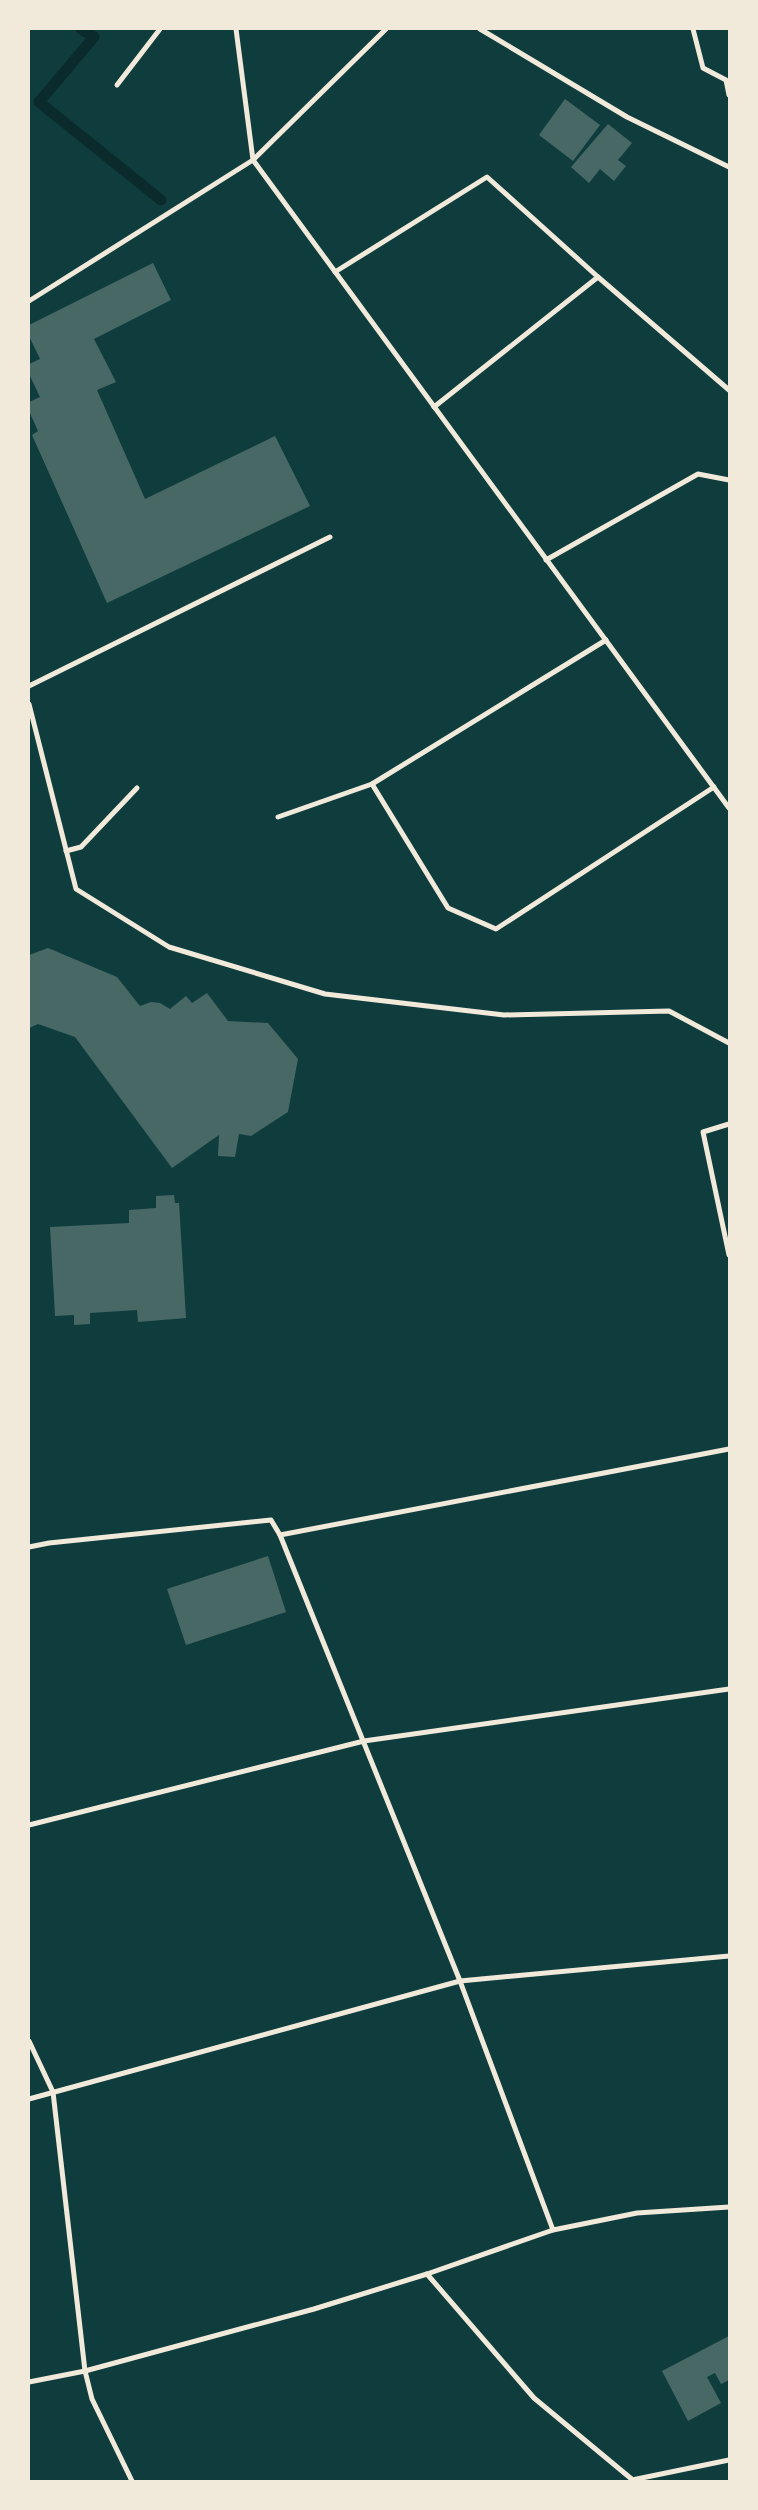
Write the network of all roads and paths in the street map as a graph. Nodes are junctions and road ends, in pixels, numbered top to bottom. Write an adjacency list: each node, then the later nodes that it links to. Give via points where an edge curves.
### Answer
1 (160, 29): 6 (street)
2 (236, 29): 8 (street)
3 (386, 29): 8 (street)
4 (480, 29): 9 (street, via 627,117)
5 (693, 29): 7 (street, via 703,68 726,80)
6 (117, 85)
7 (729, 95)
8 (253, 160): 10 (street); 12 (street)
9 (729, 167)
10 (335, 272): 11 (street, via 487,177); 14 (street)
11 (598, 277): 13 (street); 14 (street)
12 (29, 301)
13 (729, 390)
14 (434, 407): 17 (street)
15 (729, 480): 17 (street, via 698,474)
16 (330, 537): 19 (street)
17 (546, 560): 18 (street)
18 (606, 640): 21 (street); 22 (street)
19 (29, 686)
20 (29, 704): 26 (street)
21 (372, 784): 22 (street, via 448,908 496,929); 25 (street)
22 (714, 787): 24 (street)
23 (138, 788): 26 (street, via 81,846)
24 (729, 808)
25 (278, 816)
26 (66, 851): 27 (street, via 76,889 168,947 325,994 504,1015 669,1011)
27 (729, 1043)
28 (729, 1124): 29 (street, via 703,1132)
29 (729, 1255)
30 (729, 1449): 31 (street)
31 (280, 1535): 32 (street, via 271,1520); 34 (street)
32 (29, 1547)
33 (729, 1689): 34 (street)
34 (364, 1741): 35 (street); 37 (street)
35 (29, 1825)
36 (729, 1956): 37 (street)
37 (460, 1981): 39 (street); 42 (street)
38 (29, 2041): 39 (street)
39 (53, 2092): 40 (street); 44 (street)
40 (29, 2099)
41 (729, 2207): 42 (street, via 637,2213)
42 (553, 2230): 43 (street)
43 (427, 2274): 44 (street, via 314,2309); 48 (street, via 534,2398)
44 (84, 2371): 45 (street); 47 (street, via 92,2399)
45 (29, 2382)
46 (729, 2460): 48 (street)
47 (132, 2481)
48 (632, 2481)

